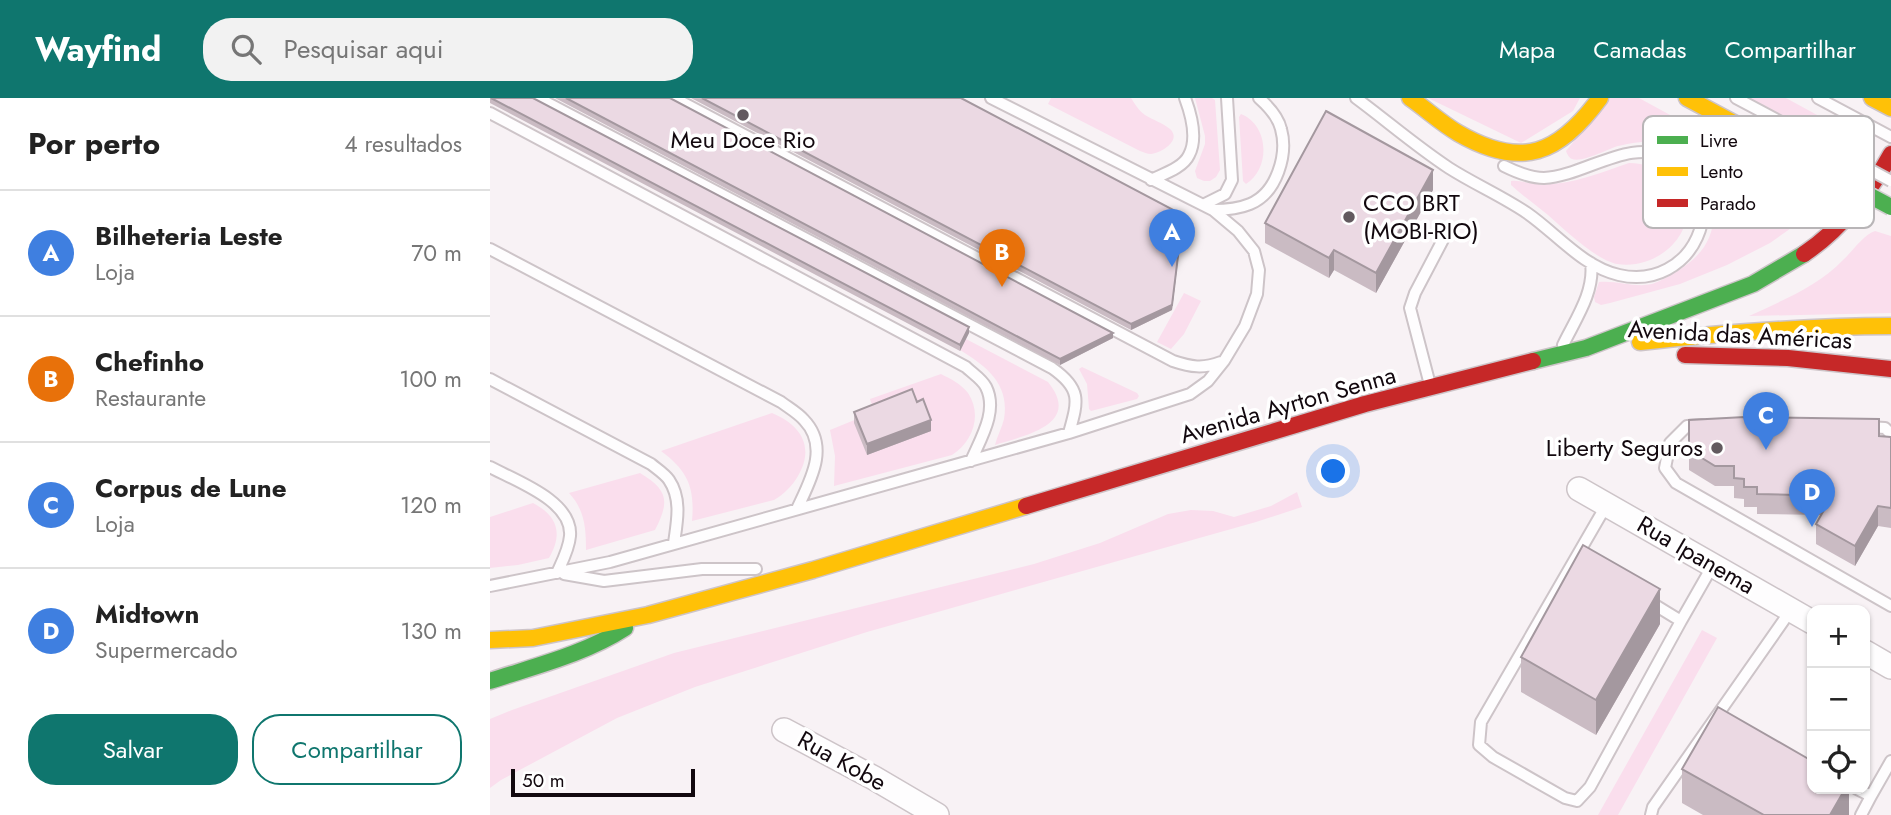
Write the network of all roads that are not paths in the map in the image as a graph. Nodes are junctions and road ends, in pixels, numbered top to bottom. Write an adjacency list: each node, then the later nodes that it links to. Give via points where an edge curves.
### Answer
1 (538, 98): 45 (lane, via 1052,368 1072,386 1077,406)
2 (674, 98): 39 (lane, via 1173,361 1206,368)
3 (991, 98): 25 (lane)
4 (1185, 98): 25 (lane, via 1194,135 1189,156)
5 (1227, 98): 29 (lane, via 1232,180 1225,194)
6 (1259, 98): 29 (lane, via 1281,127 1280,169 1268,191 1253,204)
7 (1356, 98): 35 (lane, via 1446,166 1528,214)
8 (1410, 98): 20 (main road)
9 (1600, 98): 20 (main road, via 1569,135 1551,148 1528,154 1483,145)
10 (1687, 98): 16 (main road, bridge)
11 (1736, 98): 17 (lane, bridge)
12 (1818, 98): 18 (lane)
13 (1872, 98): 14 (main road)
14 (1891, 108)
15 (490, 113): 47 (lane, via 966,367 986,385 992,407)
16 (1721, 116)
17 (1770, 116)
18 (1850, 116)
19 (1874, 128): 21 (lane)
20 (1458, 133): 22 (lane, via 1493,160 1517,173 1541,178)
21 (1891, 137)
22 (1643, 152)
23 (1891, 154): 26 (main road, Avenida Ayrton Senna)
24 (1874, 172): 27 (lane, bridge)
25 (1151, 180): 29 (lane)
26 (1874, 180)
27 (1891, 181)
28 (1874, 199): 30 (main road, bridge)
29 (1208, 208): 39 (lane, via 1238,231 1254,251 1259,270 1257,294 1245,326)
30 (1891, 208)
31 (1700, 228): 35 (lane, via 1681,261 1653,276 1621,276)
32 (1835, 228): 37 (main road, Avenida Ayrton Senna, via 1818,245 1753,284)
33 (1447, 232): 42 (lane, via 1410,309)
34 (490, 249): 51 (lane, via 781,402 804,419 815,436 817,452)
35 (1591, 263): 38 (lane, via 1586,298)
36 (1891, 326): 37 (main road, via 1688,337)
37 (1586, 348): 38 (main road, Avenida Ayrton Senna); 40 (main road, Avenida das Américas, via 1668,355 1783,356)
38 (1557, 355): 42 (main road, Avenida Ayrton Senna)
39 (1224, 361): 45 (lane, via 1190,394)
40 (1891, 369)
41 (490, 379): 52 (lane, via 651,464 668,478 677,496)
42 (1431, 387): 56 (main road, Avenida Ayrton Senna)
43 (1714, 425): 60 (lane, via 1687,426 1670,443 1665,468 1676,483)
44 (1860, 426): 46 (lane, via 1885,428)
45 (1069, 433): 47 (lane)
46 (1891, 434)
47 (971, 461): 51 (lane)
48 (490, 467): 57 (lane, via 544,496 567,519 570,534)
49 (1579, 489): 50 (street, Rua Ipanema)
50 (1607, 504): 53 (lane); 55 (street, Rua Ipanema)
51 (797, 509): 52 (lane)
52 (674, 543): 57 (lane)
53 (1575, 558): 54 (lane); 64 (lane, via 1481,722 1479,745 1493,757 1577,801 1590,787)
54 (1587, 565)
55 (1713, 565): 61 (street, Rua Ipanema); 64 (lane)
56 (813, 570): 57 (lane, via 702,569 604,581); 62 (main road, Avenida Ayrton Senna)
57 (558, 573): 58 (lane)
58 (490, 586)
59 (1645, 600): 64 (lane)
60 (1891, 606)
61 (1791, 610): 63 (street, Rua Ipanema); 69 (lane)
62 (648, 615): 65 (main road, Avenida Ayrton Senna, via 533,638); 68 (main road, Avenida Ayrton Senna, via 573,653)
63 (1807, 619)
64 (1681, 621)
65 (490, 640)
66 (1870, 655): 67 (street)
67 (1891, 667)
68 (490, 681)
69 (1719, 710): 70 (lane); 76 (lane)
70 (1731, 717)
71 (784, 730): 75 (street, Rua Kobe)
72 (1891, 761): 74 (lane)
73 (1867, 794): 74 (lane)
74 (1871, 796): 77 (lane)
75 (937, 815)
76 (1651, 815)
77 (1861, 815)

